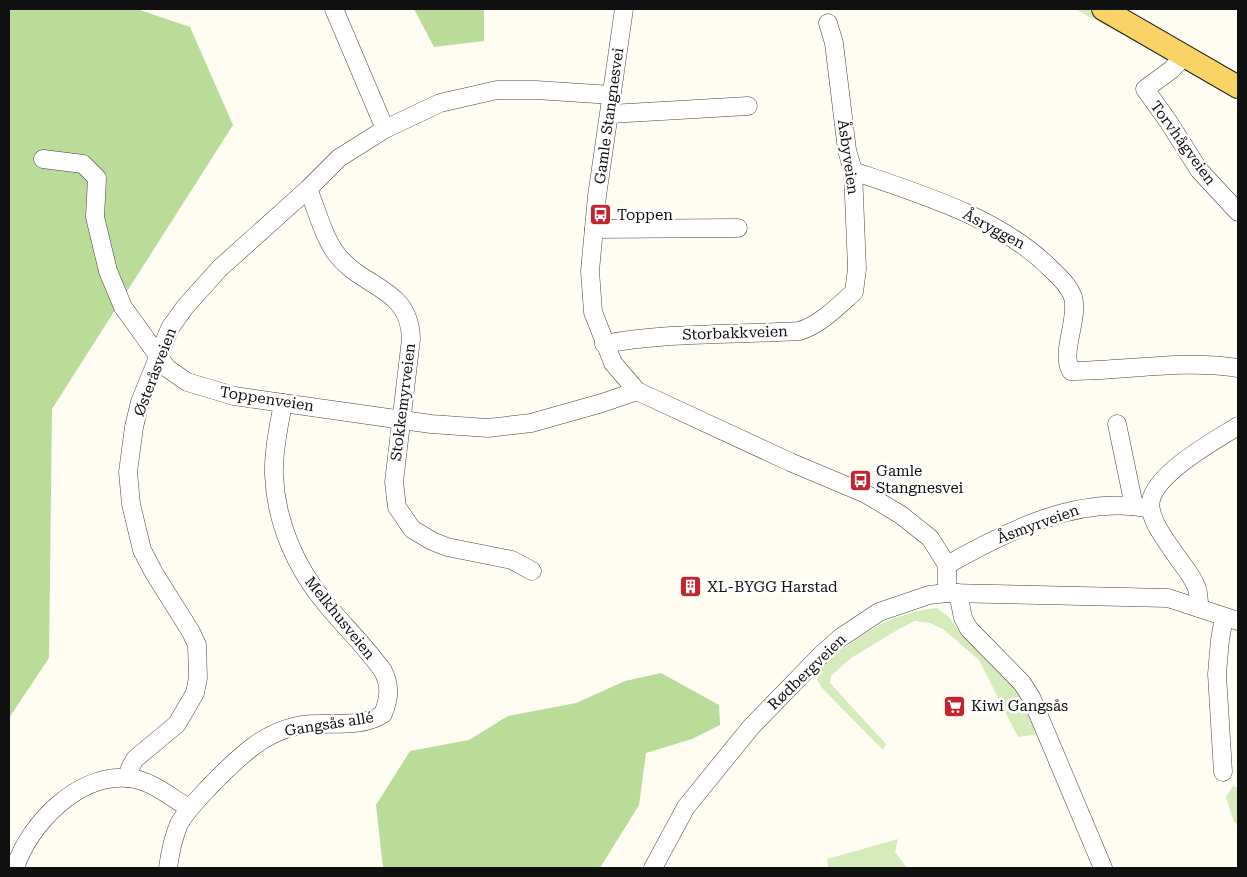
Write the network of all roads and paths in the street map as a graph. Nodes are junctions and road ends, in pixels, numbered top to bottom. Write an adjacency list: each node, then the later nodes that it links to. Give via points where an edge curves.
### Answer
1 (334, 9): 10 (street)
2 (624, 9): 7 (street, Gamle Stangnesvei)
3 (1103, 9): 5 (main road)
4 (828, 22): 12 (street, Åsbyveien)
5 (1185, 55): 6 (main road); 14 (street, Torvhågveien, via 1145,89 1199,170)
6 (1238, 87)
7 (612, 95): 9 (street, Gamle Stangnesvei); 10 (street, via 497,90 440,103)
8 (748, 106): 9 (street)
9 (610, 114): 16 (street, Gamle Stangnesvei)
10 (385, 129): 13 (street, via 339,158)
11 (43, 159): 19 (street, Toppenveien, via 82,164 98,178 95,217 108,271 122,307)
12 (853, 171): 17 (street, Åsbyveien); 20 (street, Åsryggen, via 940,202 1030,248 1060,277 1072,297 1074,318 1068,360 1071,371 1189,365)
13 (308, 189): 19 (street, Østeråsveien, via 237,252 197,293 170,328); 23 (street, Stokkemyrveien, via 338,256 392,297 409,317 412,339)
14 (1238, 212)
15 (738, 228): 16 (street)
16 (594, 229): 18 (street, Gamle Stangnesvei, via 590,271 593,312)
17 (854, 292): 18 (street, Storbakkveien, via 809,328 799,331 672,335)
18 (604, 344): 21 (street, Gamle Stangnesvei, via 613,362)
19 (158, 355): 22 (street, Toppenveien, via 176,375 204,388); 34 (street, Østeråsveien, via 134,427 129,489 142,550 197,645 198,678 195,693 177,724 135,759)
20 (1238, 368)
21 (637, 391): 23 (street, Toppenveien, via 557,417 511,426 464,427); 27 (street, Gamle Stangnesvei, via 866,494 902,515 930,538)
22 (283, 403): 23 (street, Toppenveien); 32 (street, Melkhusveien, via 274,475 280,517 310,584 384,671 389,694)
23 (401, 419): 28 (street, Stokkemyrveien, via 394,494 397,507 412,529 447,547 512,560)
24 (1117, 424): 26 (street)
25 (1238, 426): 26 (street, via 1182,462)
26 (1142, 507): 27 (street, Åsmyrveien, via 1097,506 1059,514 978,547); 30 (street, via 1196,586)
27 (947, 565): 29 (street)
28 (532, 571)
29 (953, 593): 30 (street, Rødbergveien, via 1168,598); 38 (street, Rødbergveien, via 929,595 879,612 822,654 751,727 686,807); 39 (street, via 969,629 1022,683 1031,697)
30 (1199, 608): 31 (street, Rødbergveien)
31 (1231, 619): 33 (street, via 1220,640 1217,674)
32 (383, 714): 35 (street, Gangsås allé, via 370,721 294,726 267,736 234,762)
33 (1224, 772)
34 (128, 778): 35 (street, via 157,788); 36 (street, via 90,784 61,802 34,833)
35 (189, 808): 37 (street, Gangsås allé, via 173,841)
36 (15, 868)
37 (168, 868)
38 (653, 868)
39 (1103, 868)

